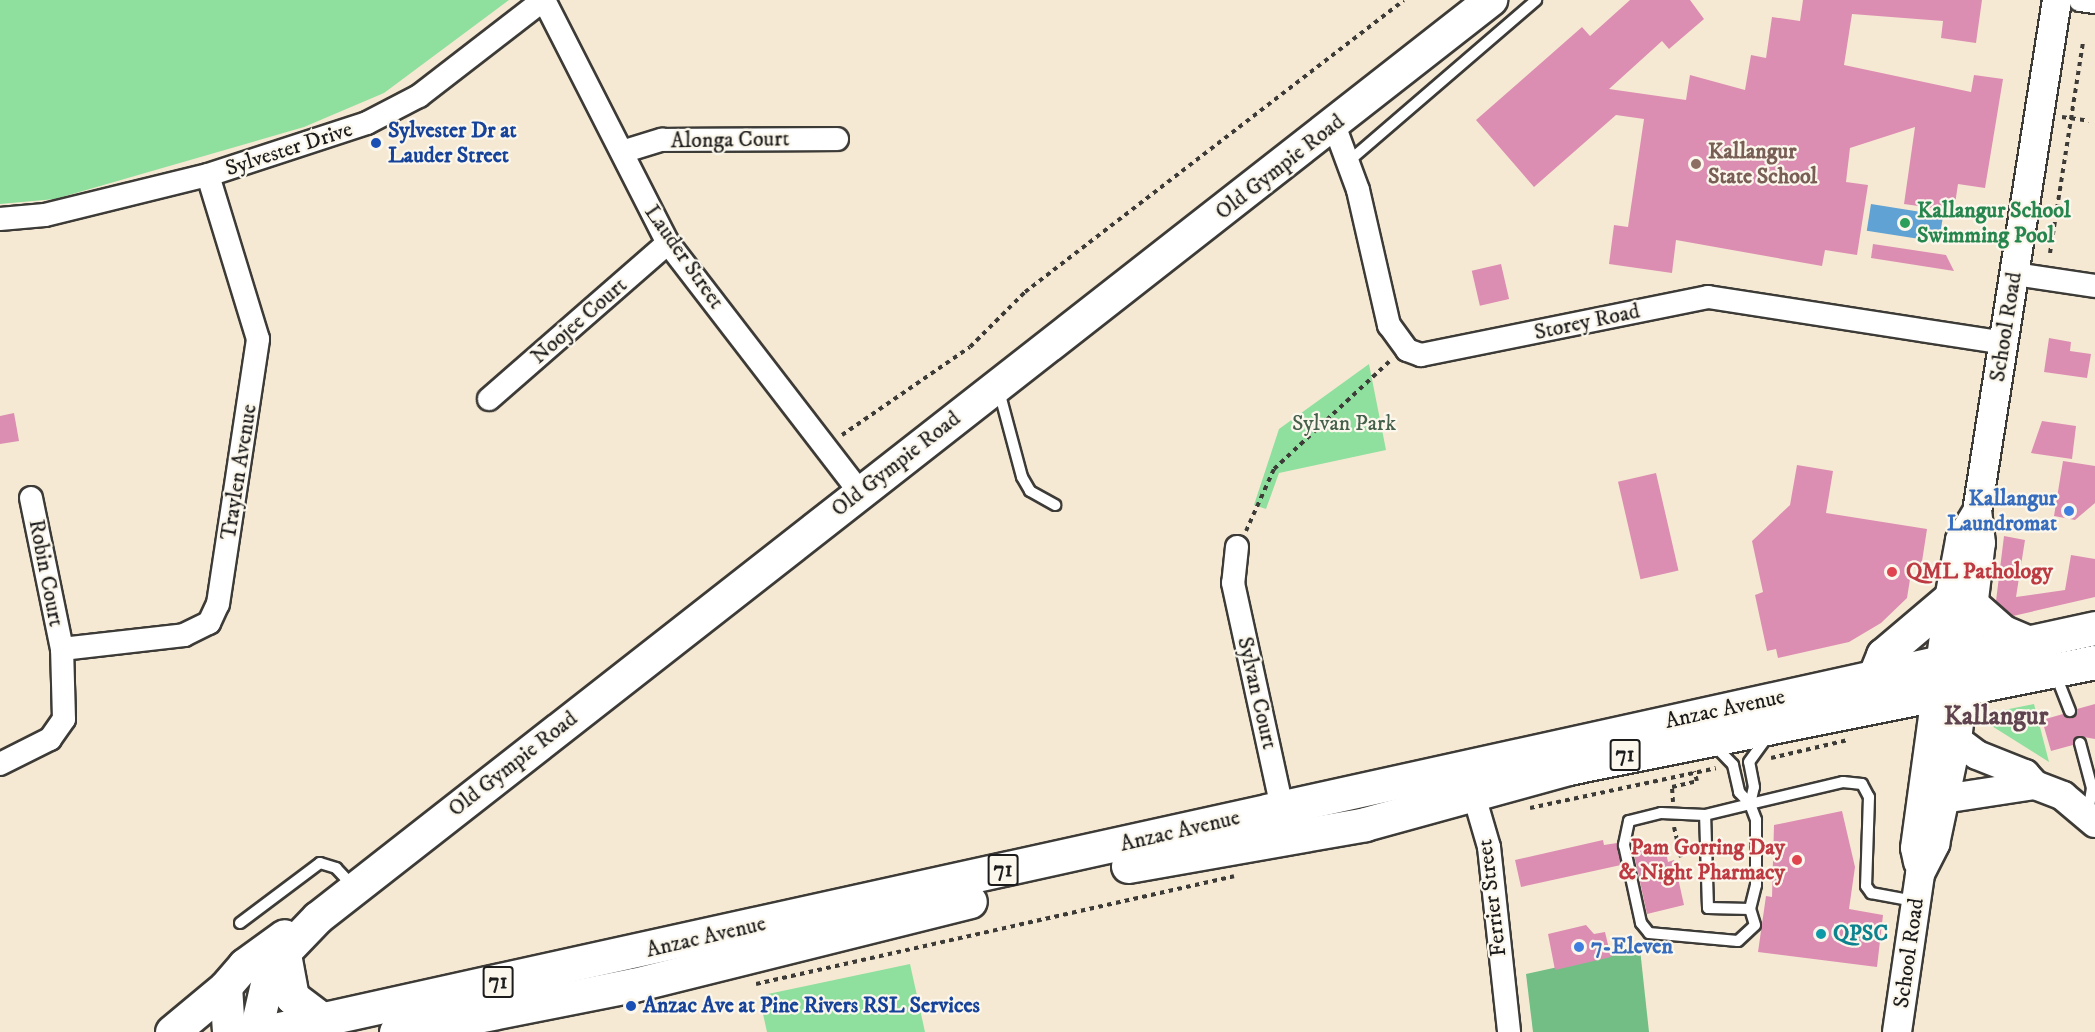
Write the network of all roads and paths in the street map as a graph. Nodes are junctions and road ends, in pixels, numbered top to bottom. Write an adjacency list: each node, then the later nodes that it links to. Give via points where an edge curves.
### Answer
1 (544, 0): 14 (street, Lauder Street); 16 (street, Sylvester Drive, via 419,96 368,123)
2 (1404, 0): 27 (path, via 1025,292 970,347)
3 (1491, 0): 12 (main road, Old Gympie Road)
4 (1536, 0): 15 (lane)
5 (2057, 0): 20 (street, School Road)
6 (2080, 0): 7 (street)
7 (2095, 2)
8 (2084, 43): 10 (path)
9 (2058, 117): 10 (path)
10 (2071, 119): 11 (path); 19 (path)
11 (2089, 121)
12 (1334, 125): 15 (street); 24 (main road, Old Gympie Road)
13 (837, 139): 14 (street, Alonga Court, via 662,140)
14 (625, 151): 18 (street, Lauder Street)
15 (1349, 161): 23 (street, via 1389,325)
16 (208, 175): 17 (street, Sylvester Drive, via 45,215); 36 (street, Traylen Avenue, via 258,339 218,604 209,623 184,635)
17 (0, 219)
18 (669, 243): 25 (street, Noojee Court); 28 (street, Lauder Street)
19 (2050, 253)
20 (2015, 274): 21 (street); 22 (street, School Road)
21 (2095, 286)
22 (2004, 343): 23 (street, Storey Road, via 1707,297 1436,355); 33 (street, School Road, via 1977,512 1960,540)
23 (1407, 350): 32 (path, via 1382,366 1274,469)
24 (998, 385): 29 (main road, Old Gympie Road); 31 (lane, via 1022,477 1030,491)
25 (489, 399)
26 (839, 427): 27 (path)
27 (848, 432): 28 (path)
28 (825, 447): 29 (street, Lauder Street)
29 (860, 492): 62 (main road, Old Gympie Road)
30 (31, 498): 36 (street, Robin Court)
31 (1055, 505)
32 (1237, 547): 60 (street, Sylvan Court, via 1233,583)
33 (1960, 602): 35 (highway, via 2003,632); 37 (street, School Road); 40 (highway, via 1883,655)
34 (2095, 628): 35 (highway, Anzac Avenue / 71)
35 (2026, 642): 37 (highway, Anzac Avenue / 71)
36 (62, 649): 50 (street, Robin Court, via 64,719 50,739)
37 (1953, 658): 40 (highway, Anzac Avenue / 71); 41 (street, School Road)
38 (2095, 662): 39 (highway, Anzac Avenue / 71)
39 (2054, 671): 41 (highway, Anzac Avenue / 71); 42 (lane)
40 (1875, 675): 52 (highway, Anzac Avenue / 71)
41 (1949, 694): 43 (highway, Anzac Avenue / 71); 46 (street, School Road); 56 (street, School Road)
42 (2070, 711)
43 (1778, 725): 44 (highway, Anzac Avenue / 71); 49 (lane)
44 (1707, 737): 51 (lane); 52 (highway, Anzac Avenue / 71)
45 (1856, 738): 49 (path)
46 (1957, 740): 54 (street, via 1977,755 2025,774); 56 (street, School Road)
47 (2080, 743): 48 (lane)
48 (2090, 758): 53 (lane)
49 (1749, 762): 55 (lane, via 1754,787)
50 (0, 764)
51 (1733, 765): 55 (lane, via 1739,792); 57 (path)
52 (1469, 781): 60 (highway, Anzac Avenue / 71); 75 (street, Ferrier Street, via 1490,847)
53 (2093, 782): 59 (lane)
54 (2035, 785): 56 (street); 59 (street, via 2063,796)
55 (1750, 804): 58 (lane); 63 (lane, via 1844,782 1862,784 1869,797 1872,831 1866,886 1871,893); 64 (lane, via 1755,820)
56 (1932, 809): 59 (street, via 2017,801); 63 (street, School Road, via 1915,848 1920,874)
57 (1521, 810)
58 (1706, 815): 64 (lane, via 1707,908); 64 (lane, via 1661,813 1629,821 1624,845 1641,923 1649,933 1738,941 1755,925)
59 (2086, 818)
60 (1285, 823): 67 (highway, Anzac Avenue / 71)
61 (1242, 874): 67 (path)
62 (356, 888): 65 (lane, via 336,868 320,863); 66 (main road, Old Gympie Road)
63 (1916, 902): 76 (street, School Road)
64 (1750, 909)
65 (240, 923)
66 (293, 943): 68 (main road, Old Gympie Road, via 283,936 244,965); 69 (highway, via 292,997); 72 (main road, Old Gympie Road, via 264,981)
67 (733, 960): 69 (highway, Anzac Avenue / 71); 74 (highway, Anzac Avenue / 71)
68 (226, 987): 70 (highway); 71 (main road)
69 (323, 1020): 73 (highway, Anzac Avenue / 71)
70 (172, 1032)
71 (229, 1032)
72 (256, 1032)
73 (266, 1032)
74 (396, 1032)
75 (1509, 1032)
76 (1897, 1032)

